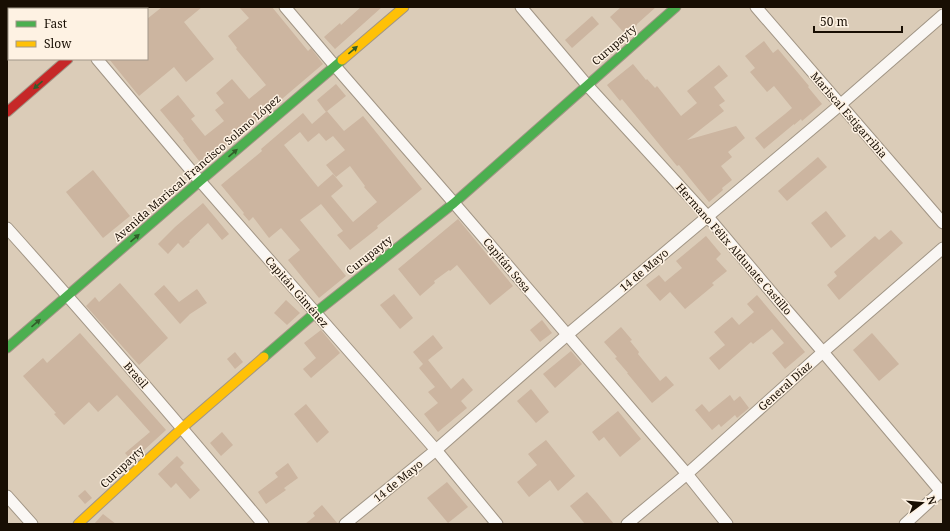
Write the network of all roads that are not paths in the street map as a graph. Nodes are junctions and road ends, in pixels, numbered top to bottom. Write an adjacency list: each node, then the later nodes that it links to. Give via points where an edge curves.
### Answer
1 (285, 7): 9 (street, Capitán Sosa)
2 (404, 7): 9 (street, Avenida Mariscal Francisco Solano López, one-way to 2)
3 (521, 7): 10 (street, Hermano Félix Aldunate Castillo)
4 (676, 7): 10 (street, Curupayty)
5 (756, 7): 11 (street, Mariscal Estigarribia)
6 (943, 15): 11 (street, 14 de Mayo)
7 (67, 60): 12 (street, one-way to 12)
8 (97, 60): 13 (street, Capitán Giménez)
9 (335, 66): 13 (street, Avenida Mariscal Francisco Solano López, one-way to 9); 14 (street, Capitán Sosa)
10 (587, 85): 14 (street, Curupayty); 15 (street, Hermano Félix Aldunate Castillo)
11 (840, 105): 15 (street, 14 de Mayo); 16 (street, Mariscal Estigarribia)
12 (7, 112)
13 (200, 181): 19 (street, Avenida Mariscal Francisco Solano López, one-way to 13); 20 (street, Capitán Giménez)
14 (454, 203): 20 (street, Curupayty); 21 (street, Capitán Sosa)
15 (708, 217): 21 (street, 14 de Mayo); 23 (street, Hermano Félix Aldunate Castillo)
16 (943, 223)
17 (7, 228): 19 (street, Brasil)
18 (943, 248): 23 (street, General Díaz)
19 (68, 296): 22 (street, Avenida Mariscal Francisco Solano López, one-way to 19); 24 (street, Brasil)
20 (315, 313): 24 (street, Curupayty); 25 (street, Capitán Giménez)
21 (567, 335): 25 (street, 14 de Mayo); 26 (street, Capitán Sosa)
22 (7, 348)
23 (823, 352): 26 (street, General Díaz); 27 (street, Hermano Félix Aldunate Castillo)
24 (182, 428): 30 (street, Curupayty); 31 (street, Brasil)
25 (436, 450): 32 (street, 14 de Mayo); 33 (street, Capitán Giménez)
26 (687, 474): 34 (street, General Díaz); 35 (street, Capitán Sosa)
27 (942, 492): 36 (street)
28 (7, 496): 29 (street)
29 (32, 524)
30 (78, 524)
31 (263, 524)
32 (344, 524)
33 (497, 524)
34 (627, 524)
35 (727, 524)
36 (905, 524)

